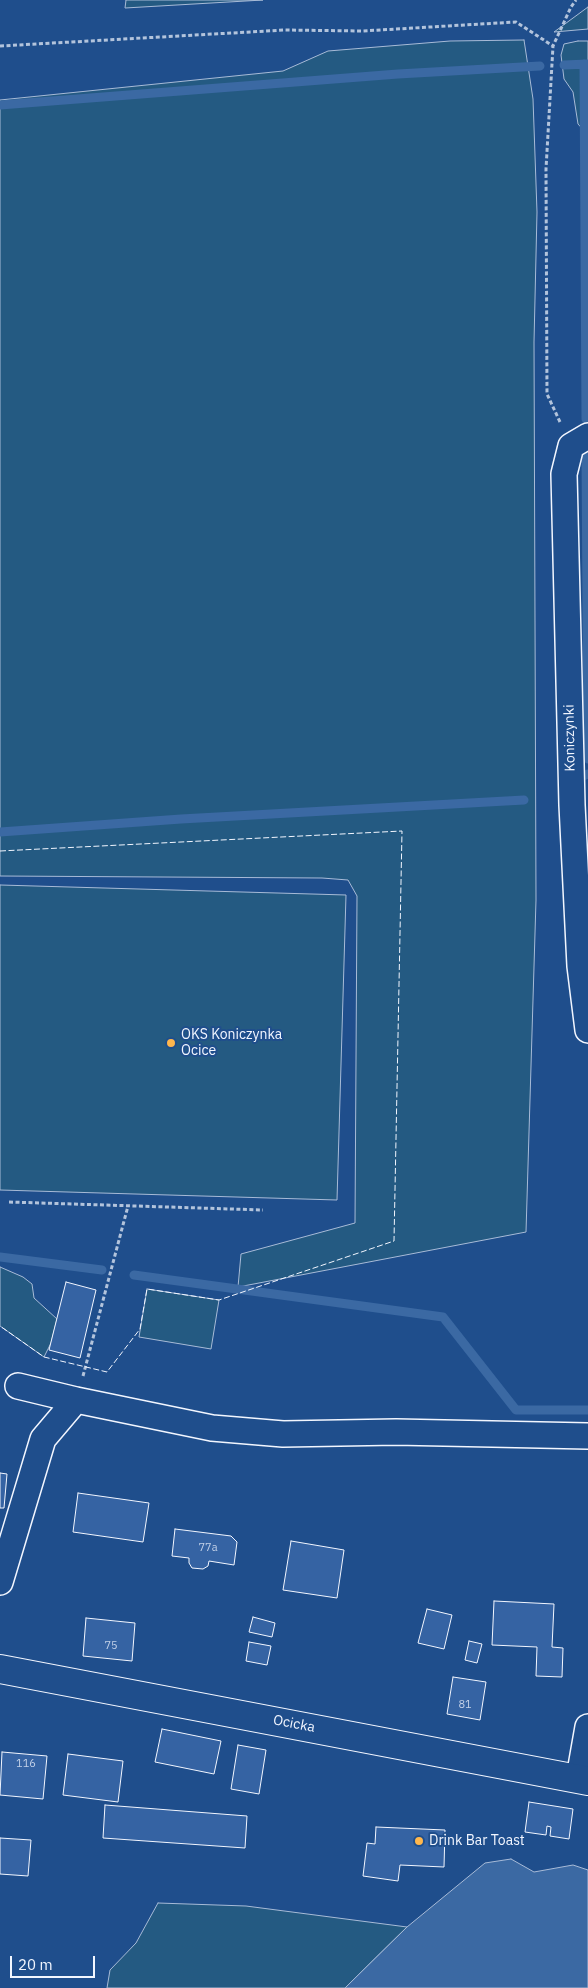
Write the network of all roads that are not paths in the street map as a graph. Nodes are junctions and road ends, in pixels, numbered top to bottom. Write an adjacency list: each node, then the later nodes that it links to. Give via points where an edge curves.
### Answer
1 (580, 441): 2 (street, Koniczynki, via 564,474 572,804 580,966)
2 (588, 1030)
3 (18, 1386): 4 (street)
4 (76, 1400): 5 (street, via 212,1428 284,1434 396,1432); 6 (street, via 44,1439)
5 (588, 1436)
6 (0, 1582)
7 (0, 1669): 9 (street, Ocicka)
8 (588, 1727): 9 (street)
9 (584, 1780)

